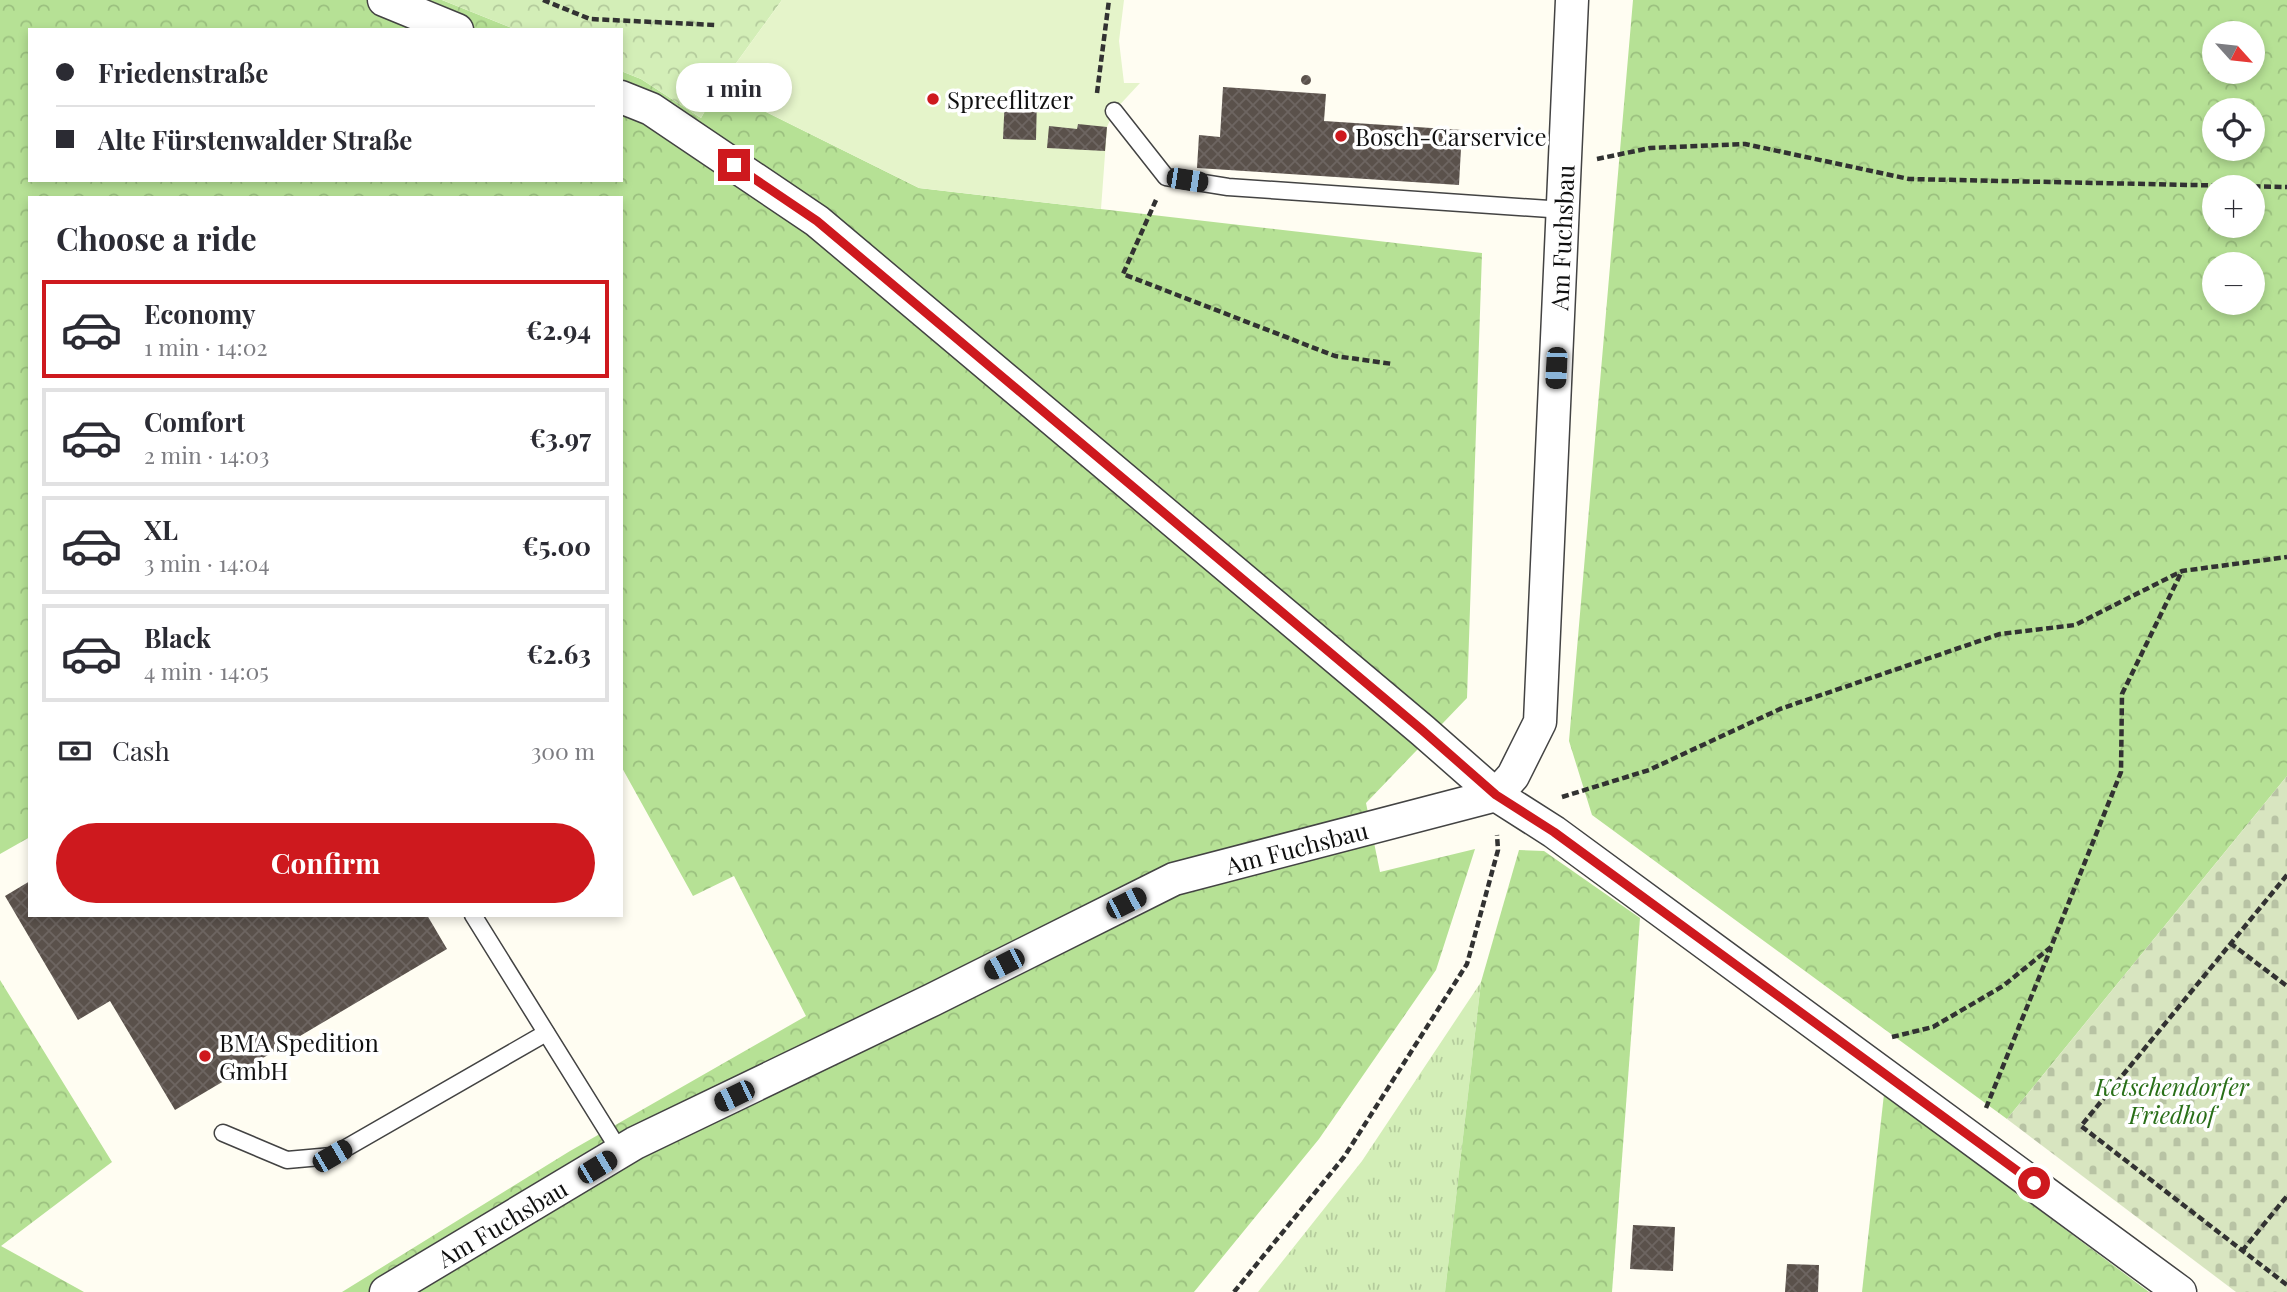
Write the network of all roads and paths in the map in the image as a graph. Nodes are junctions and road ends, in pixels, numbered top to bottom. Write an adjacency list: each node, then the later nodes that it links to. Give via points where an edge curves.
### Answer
1 (384, 0): 6 (street)
2 (543, 0): 5 (path, via 590,19)
3 (1109, 0): 8 (path, via 1096,99)
4 (1572, 0): 9 (street, Am Fuchsbau)
5 (715, 26)
6 (452, 28)
7 (623, 98): 16 (street, via 650,109 817,221)
8 (1114, 111): 10 (lane)
9 (1565, 165): 11 (path, via 1650,148 1745,144 1909,179); 12 (street, Am Fuchsbau)
10 (1166, 177): 12 (lane, via 1228,187); 13 (path, via 1123,274 1335,356)
11 (2287, 187)
12 (1564, 210): 16 (street, Am Fuchsbau, via 1540,722 1513,776)
13 (1393, 364)
14 (2287, 557): 15 (path)
15 (2182, 570): 17 (path, via 2075,625 2000,634 1780,709 1649,770); 21 (path, via 2122,694 2121,772)
16 (1496, 795): 24 (street); 27 (street, Am Fuchsbau, via 1174,879); 32 (path, via 1497,850 1467,964 1344,1157)
17 (1561, 797)
18 (2287, 875): 20 (path)
19 (473, 917): 23 (lane)
20 (2230, 943): 22 (path); 29 (path, via 2081,1126)
21 (2051, 947): 24 (path, via 2003,986 1933,1027); 26 (path)
22 (2287, 986)
23 (546, 1033): 25 (lane, via 332,1156 287,1160); 27 (lane)
24 (1850, 1047): 26 (street)
25 (223, 1133)
26 (1973, 1138): 33 (street)
27 (621, 1153): 31 (street, Am Fuchsbau)
28 (2287, 1196): 29 (path)
29 (2242, 1251): 30 (path)
30 (2287, 1286)
31 (386, 1292)
32 (1234, 1292)
33 (2180, 1292)

